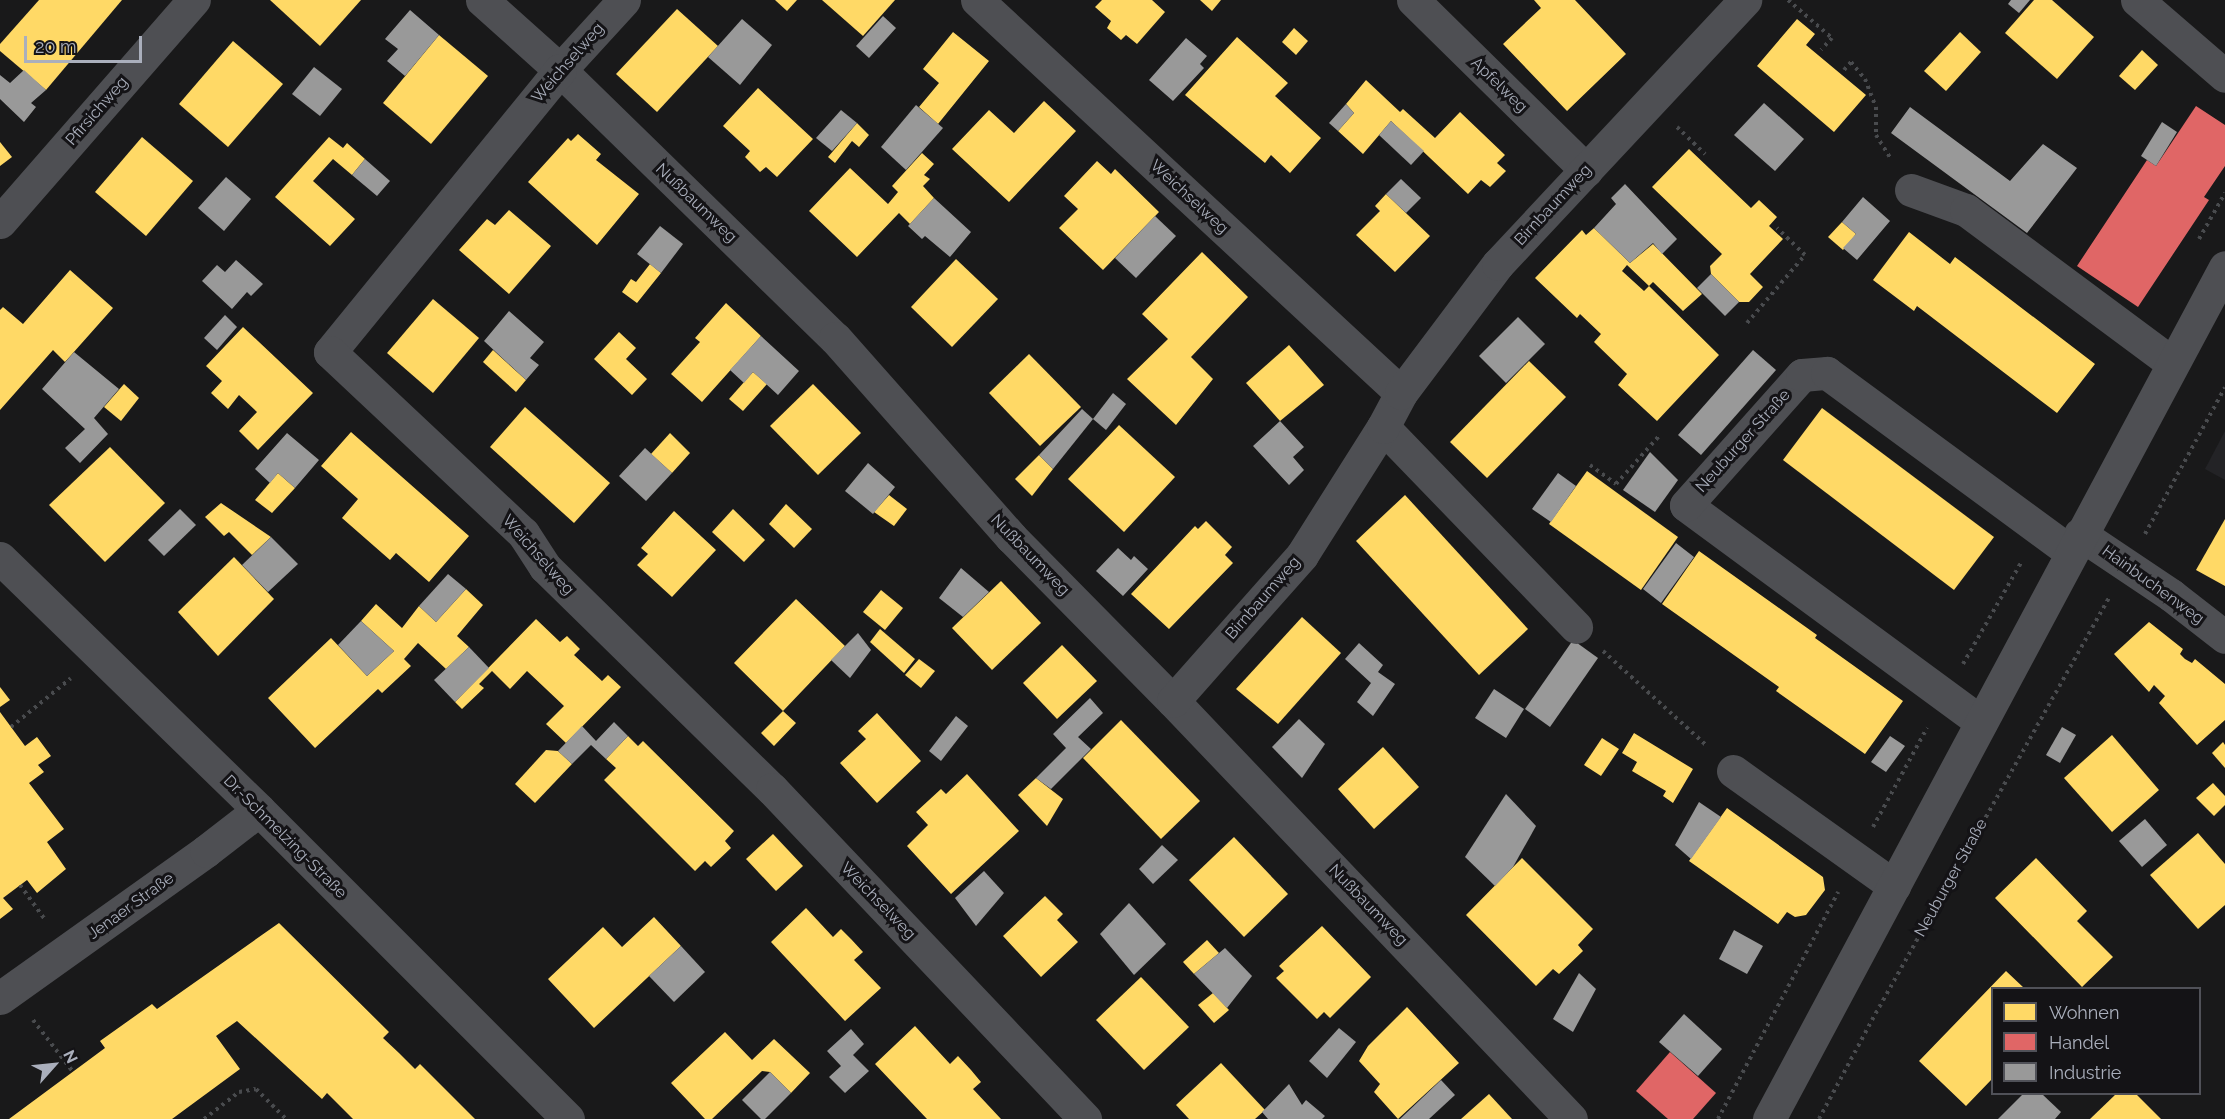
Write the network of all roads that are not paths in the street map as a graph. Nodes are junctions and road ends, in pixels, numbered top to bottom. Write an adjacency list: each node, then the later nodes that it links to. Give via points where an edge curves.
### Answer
1 (194, 0): 12 (street, Pfirsichweg)
2 (482, 0): 8 (street, Nußbaumweg)
3 (624, 0): 8 (street, Weichselweg)
4 (977, 0): 15 (street, Weichselweg)
5 (1413, 0): 10 (street, Apfelweg)
6 (1745, 0): 10 (street, Birnbaumweg)
7 (2137, 0): 9 (street)
8 (560, 70): 21 (street, Nußbaumweg, via 835,338 1011,537); 28 (street, Weichselweg, via 330,352 523,533 545,567 772,789)
9 (2225, 76)
10 (1586, 170): 15 (street, Birnbaumweg, via 1498,264)
11 (1911, 190): 14 (street, via 1966,210)
12 (0, 222)
13 (2225, 267): 14 (street)
14 (2172, 363): 17 (street)
15 (1401, 393): 16 (street, Birnbaumweg)
16 (1383, 427): 19 (street); 21 (street, Birnbaumweg, via 1302,555)
17 (2075, 543): 20 (street, Hainbuchenweg, via 2128,565); 22 (street); 22 (street, Neuburger Straße, via 2040,529 1827,373 1802,375 1686,505)
18 (0, 558): 24 (street, Dr.-Schmelzing-Straße)
19 (1576, 627)
20 (2225, 637)
21 (1173, 701): 29 (street, Nußbaumweg)
22 (1981, 722): 25 (street)
23 (1733, 771): 25 (street)
24 (260, 810): 26 (street, Jenaer Straße); 27 (street, Dr.-Schmelzing-Straße)
25 (1894, 886): 30 (street)
26 (6, 994)
27 (568, 1119)
28 (1085, 1119)
29 (1571, 1119)
30 (1769, 1119)

